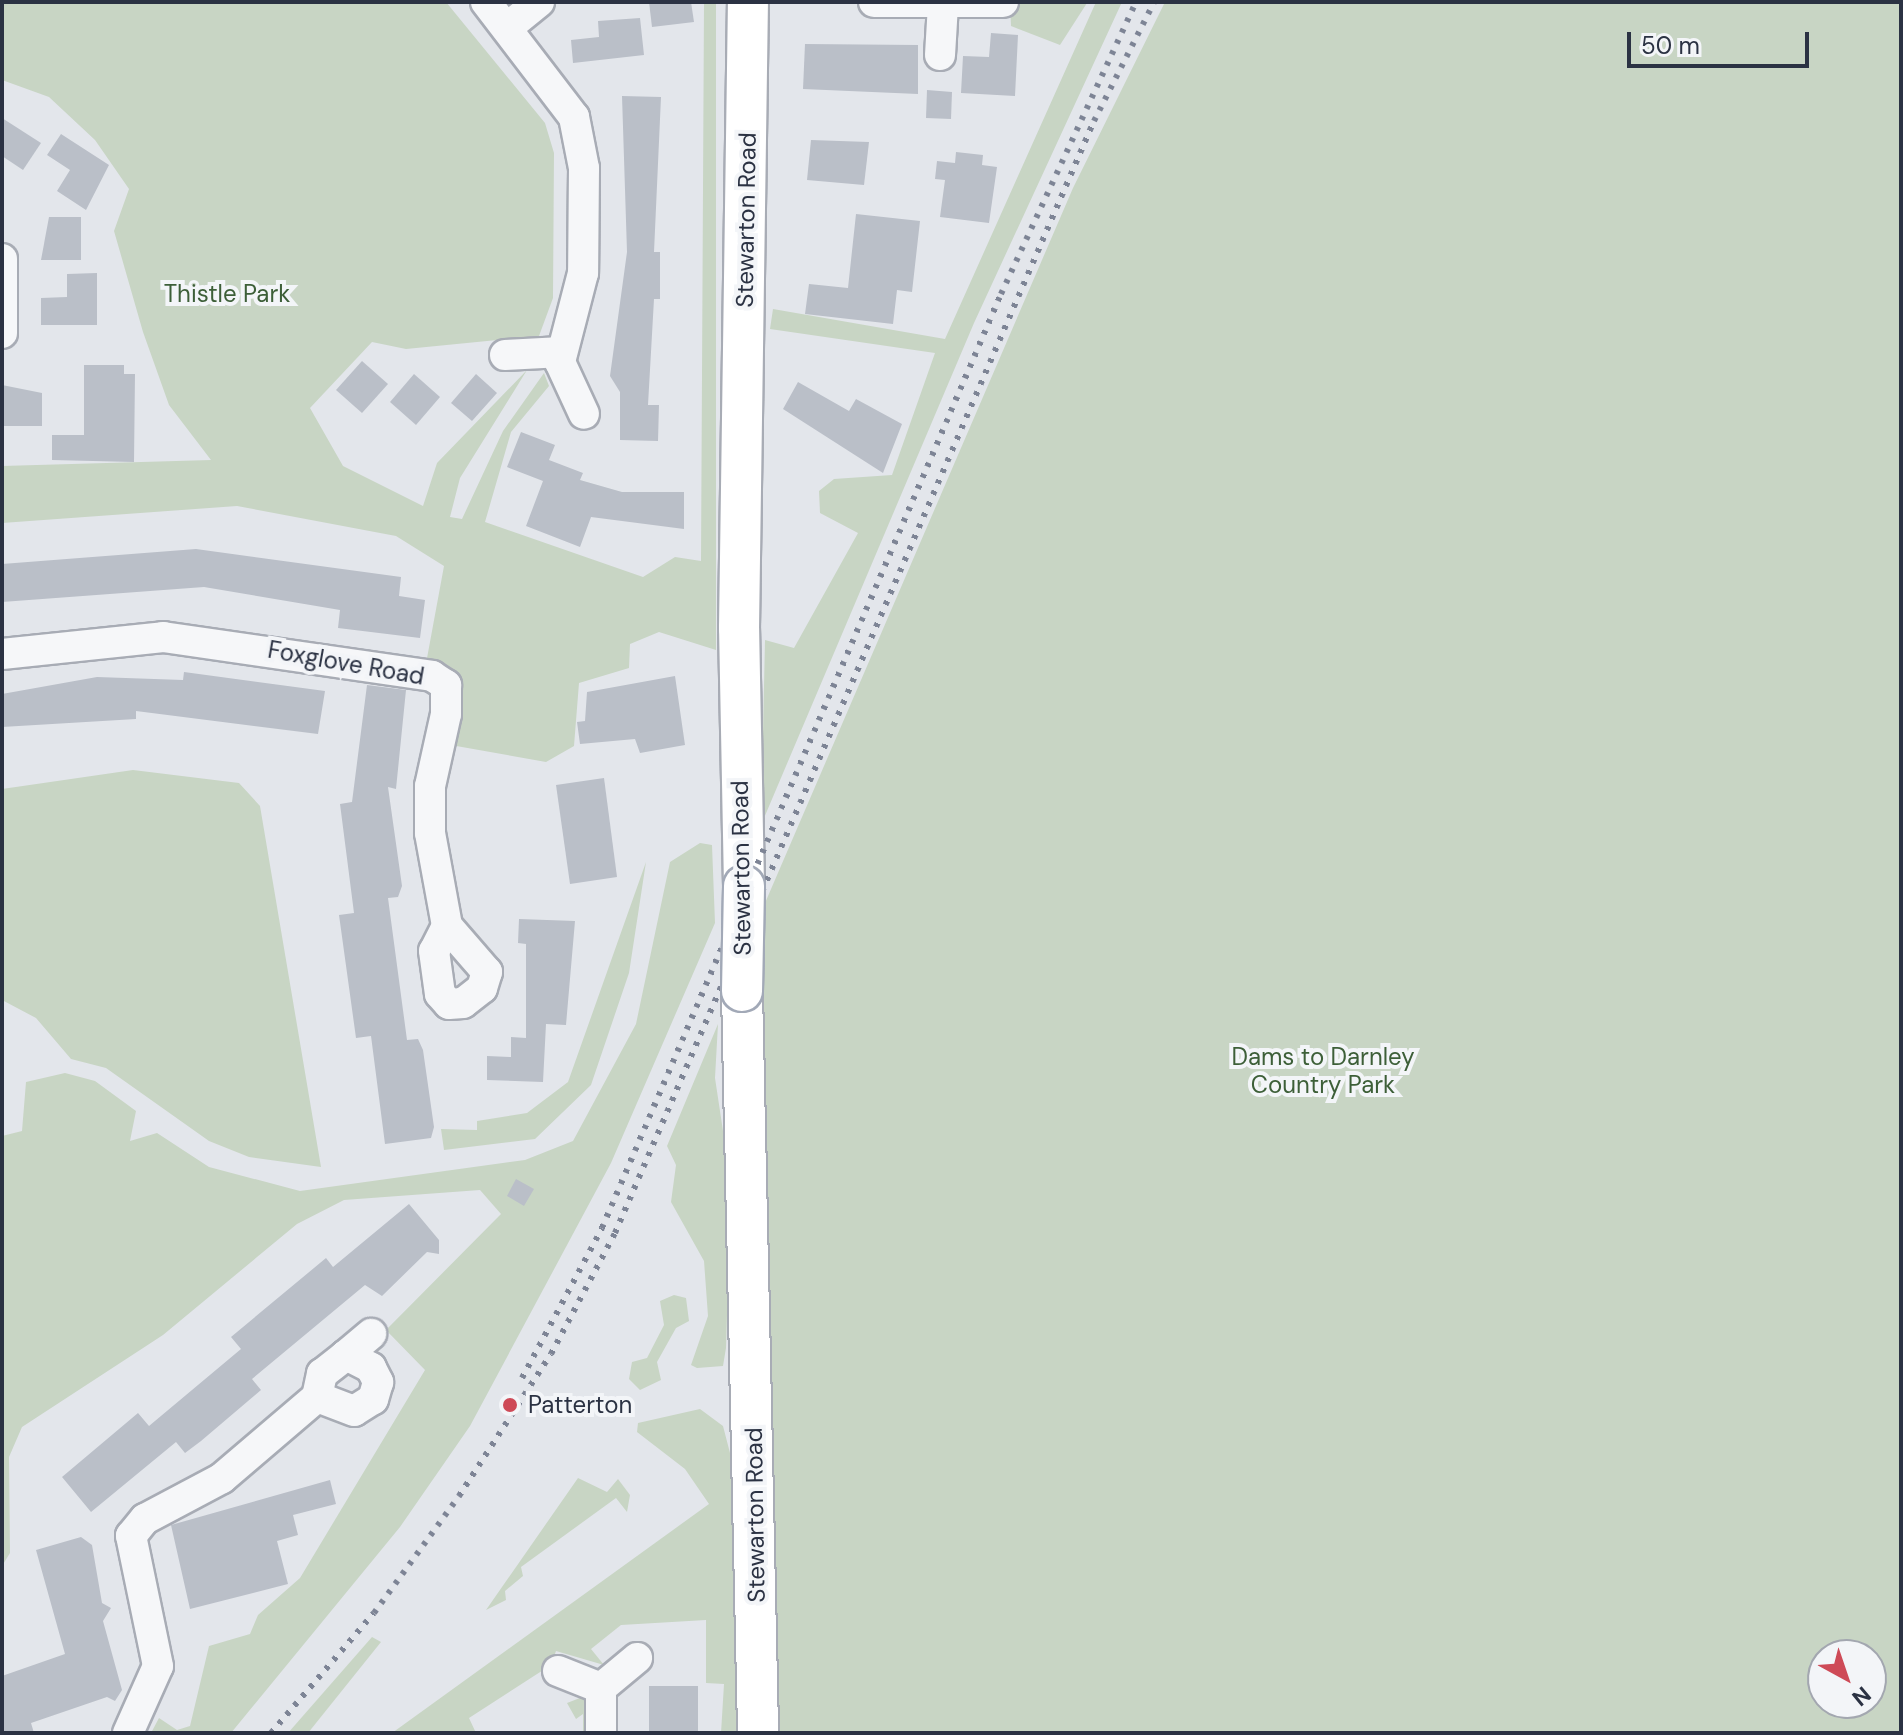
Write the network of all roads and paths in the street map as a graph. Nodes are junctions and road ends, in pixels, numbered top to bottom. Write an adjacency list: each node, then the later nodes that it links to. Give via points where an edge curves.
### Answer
1 (486, 2): 7 (street)
2 (539, 2): 7 (street)
3 (748, 2): 24 (main road, Stewarton Road, bridge, via 739,628)
4 (874, 2): 6 (street)
5 (1003, 2): 6 (street)
6 (943, 4): 8 (street)
7 (508, 27): 11 (street, via 564,97 584,168 583,273)
8 (940, 55)
9 (2, 259): 10 (street)
10 (2, 333)
11 (562, 352): 12 (street); 13 (street)
12 (505, 355)
13 (584, 414)
14 (2, 654): 15 (street, Foxglove Road, via 163,637 432,676 446,685 430,833)
15 (447, 926)
16 (371, 1334): 17 (street)
17 (346, 1355): 18 (street, via 322,1374); 18 (street, via 371,1368 378,1382 373,1399 354,1411)
18 (317, 1397): 22 (street, via 222,1478 145,1519 131,1536 158,1666)
19 (637, 1658): 21 (street)
20 (558, 1671): 21 (street)
21 (601, 1688): 23 (street)
22 (128, 1733)
23 (601, 1733)
24 (758, 1733)

